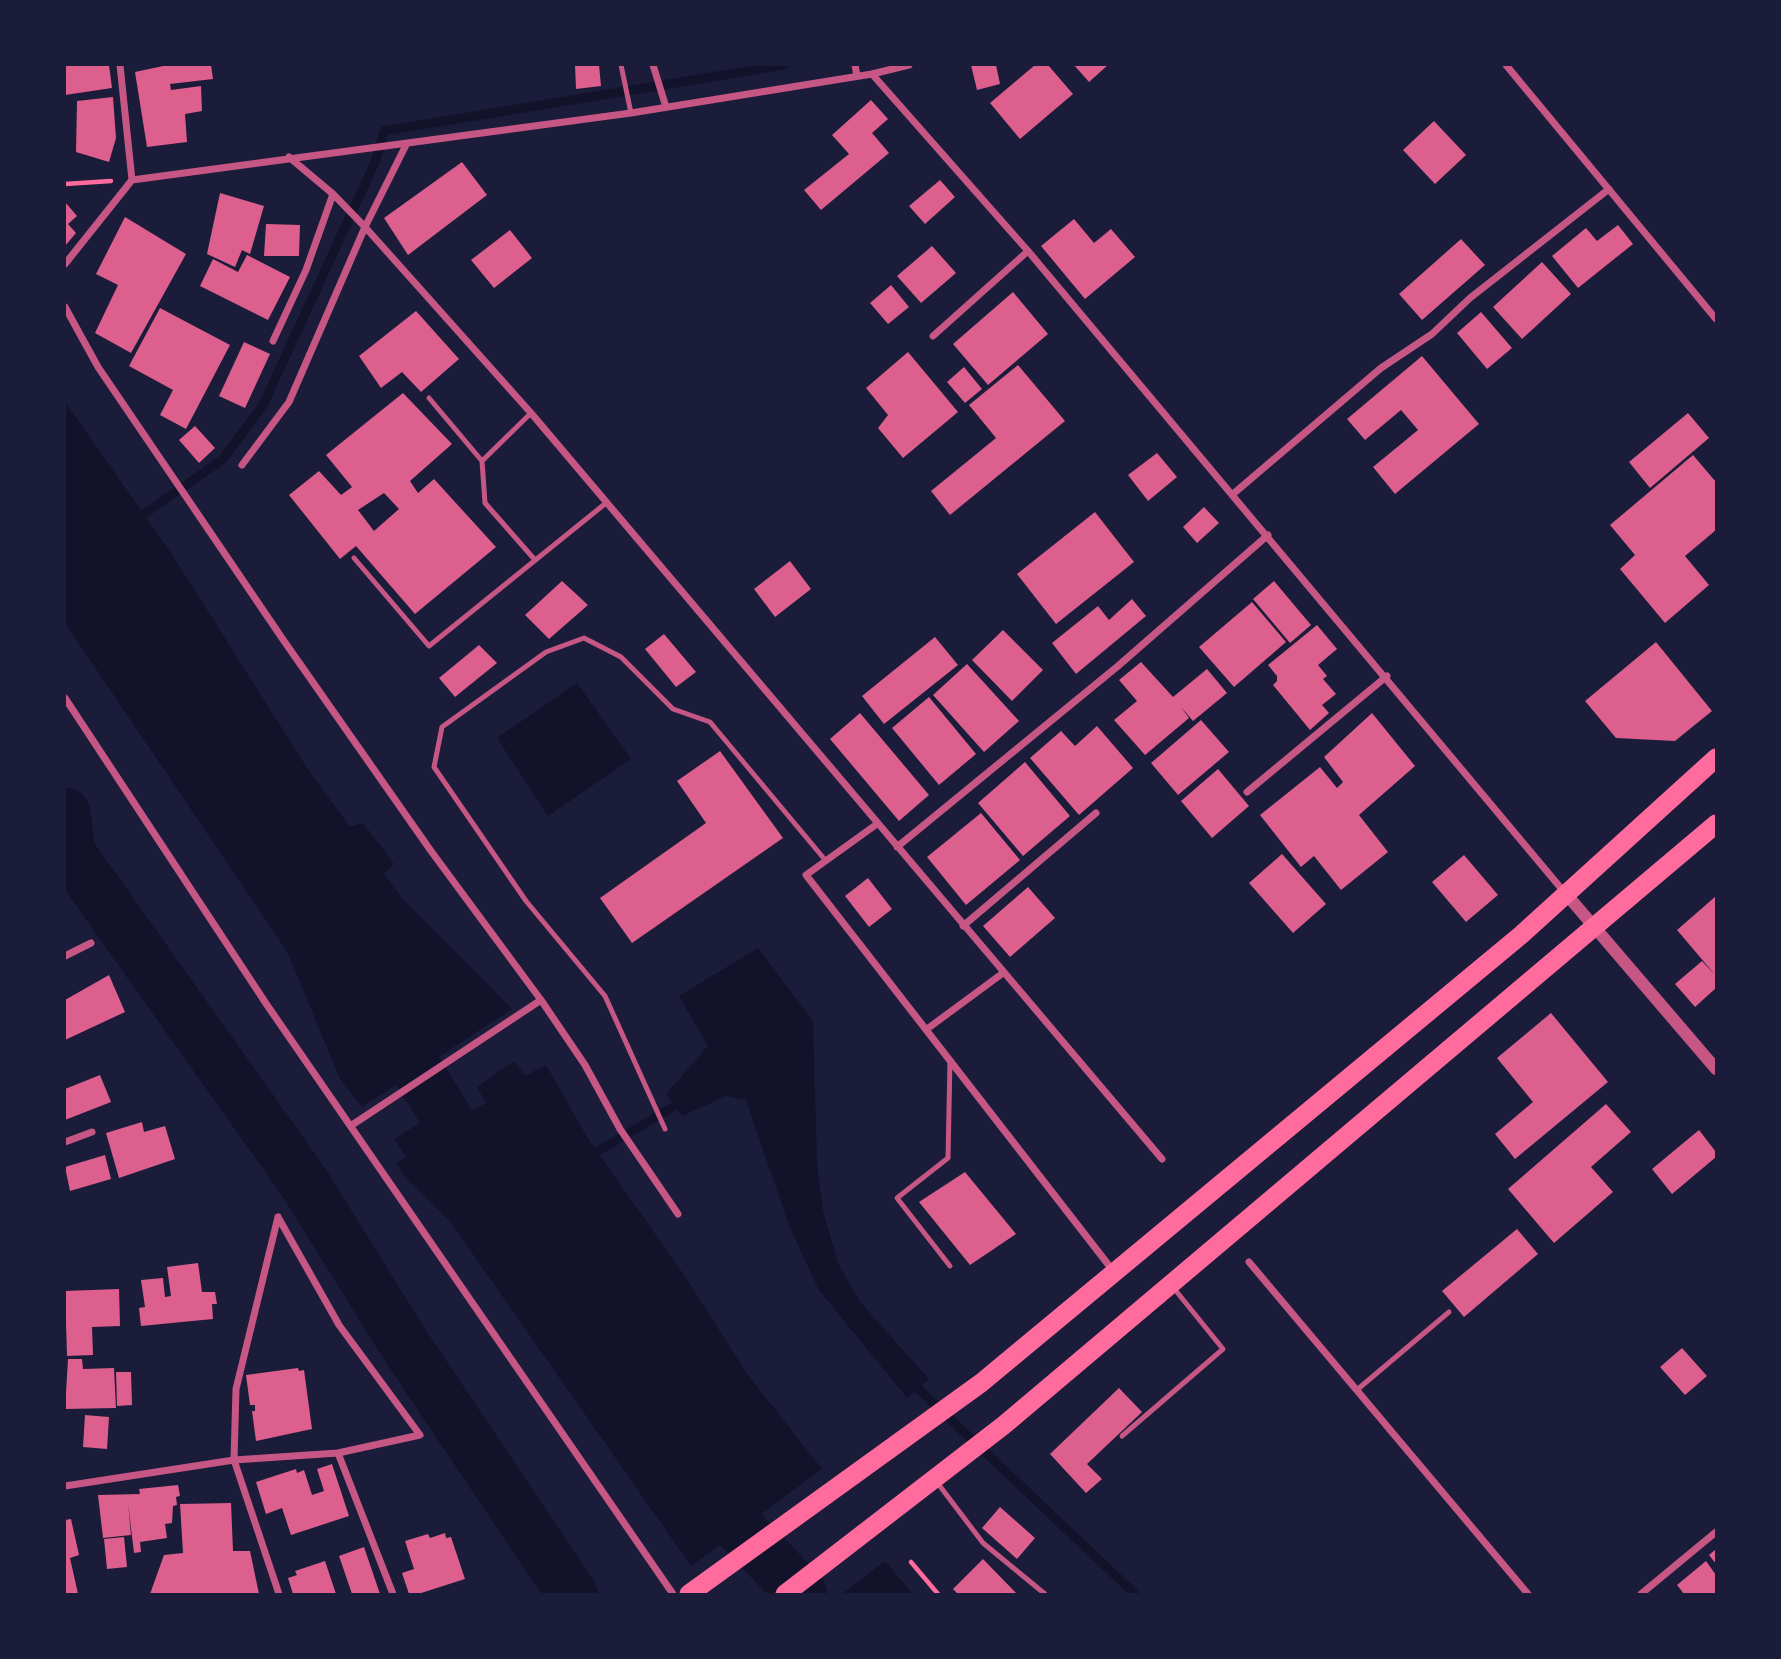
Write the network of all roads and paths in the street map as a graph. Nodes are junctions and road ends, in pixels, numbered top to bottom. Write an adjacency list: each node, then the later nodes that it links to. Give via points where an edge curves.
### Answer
1 (120, 65): 13 (street)
2 (621, 65): 10 (lane)
3 (653, 65): 9 (street)
4 (855, 65): 8 (street)
5 (909, 65): 7 (street)
6 (1506, 65): 15 (street)
7 (872, 74): 8 (street); 18 (street)
8 (857, 76): 9 (street)
9 (666, 107): 10 (street)
10 (631, 113): 11 (street)
11 (406, 145): 12 (street); 17 (street)
12 (289, 158): 13 (street); 16 (street)
13 (132, 180): 14 (path); 19 (street)
14 (65, 184)
15 (1609, 189): 21 (street); 28 (street, via 1470,298 1432,334 1381,368)
16 (333, 194): 17 (street); 23 (street, via 306,270)
17 (365, 227): 25 (street); 27 (street, via 289,402)
18 (1028, 251): 22 (street); 28 (street)
19 (65, 264)
20 (65, 307): 48 (street, via 98,367 284,641)
21 (1716, 319)
22 (933, 336)
23 (273, 341)
24 (429, 398): 26 (lane)
25 (531, 413): 26 (lane); 29 (street)
26 (482, 461): 32 (lane, via 485,503)
27 (242, 465)
28 (1233, 494): 30 (street)
29 (606, 503): 32 (lane); 38 (street)
30 (1268, 535): 33 (street); 40 (street)
31 (354, 558): 32 (lane, via 429,646)
32 (535, 560)
33 (1387, 676): 36 (street); 42 (street)
34 (65, 698): 52 (street, via 267,1005)
35 (1716, 758): 42 (highway)
36 (1247, 792)
37 (1096, 813): 43 (street)
38 (877, 824): 40 (street); 41 (street)
39 (1716, 824): 44 (highway)
40 (897, 848): 43 (street)
41 (826, 861): 49 (street, via 806,875); 53 (lane, via 710,722 673,709 621,657 584,638 546,652 442,727 434,767 526,901 604,996)
42 (1567, 895): 44 (street); 60 (highway)
43 (963, 926): 47 (street)
44 (1593, 926): 51 (street); 61 (highway)
45 (91, 943): 46 (street)
46 (65, 956)
47 (1003, 973): 49 (street); 56 (street)
48 (541, 1000): 52 (street); 57 (street)
49 (928, 1029): 50 (street)
50 (950, 1058): 59 (lane, via 948,1158 897,1198); 60 (street)
51 (1716, 1069)
52 (352, 1125): 73 (street)
53 (665, 1129)
54 (92, 1132): 55 (street)
55 (65, 1142)
56 (1163, 1159)
57 (678, 1214)
58 (1249, 1262): 63 (street)
59 (950, 1266)
60 (1115, 1272): 74 (highway, via 981,1383)
61 (1170, 1284): 64 (lane, via 1223,1349); 67 (highway)
62 (1449, 1312): 63 (lane)
63 (1358, 1390): 78 (street)
64 (1122, 1436)
65 (338, 1453): 66 (street); 66 (street, via 420,1435 339,1325 278,1217 236,1389); 72 (street)
66 (234, 1460): 68 (street); 71 (street)
67 (934, 1479): 75 (highway); 77 (lane, via 983,1543)
68 (65, 1486)
69 (1716, 1532): 79 (street)
70 (911, 1562): 76 (path)
71 (279, 1594)
72 (393, 1594)
73 (673, 1594)
74 (689, 1594)
75 (785, 1594)
76 (938, 1594)
77 (1045, 1594)
78 (1528, 1594)
79 (1641, 1594)

